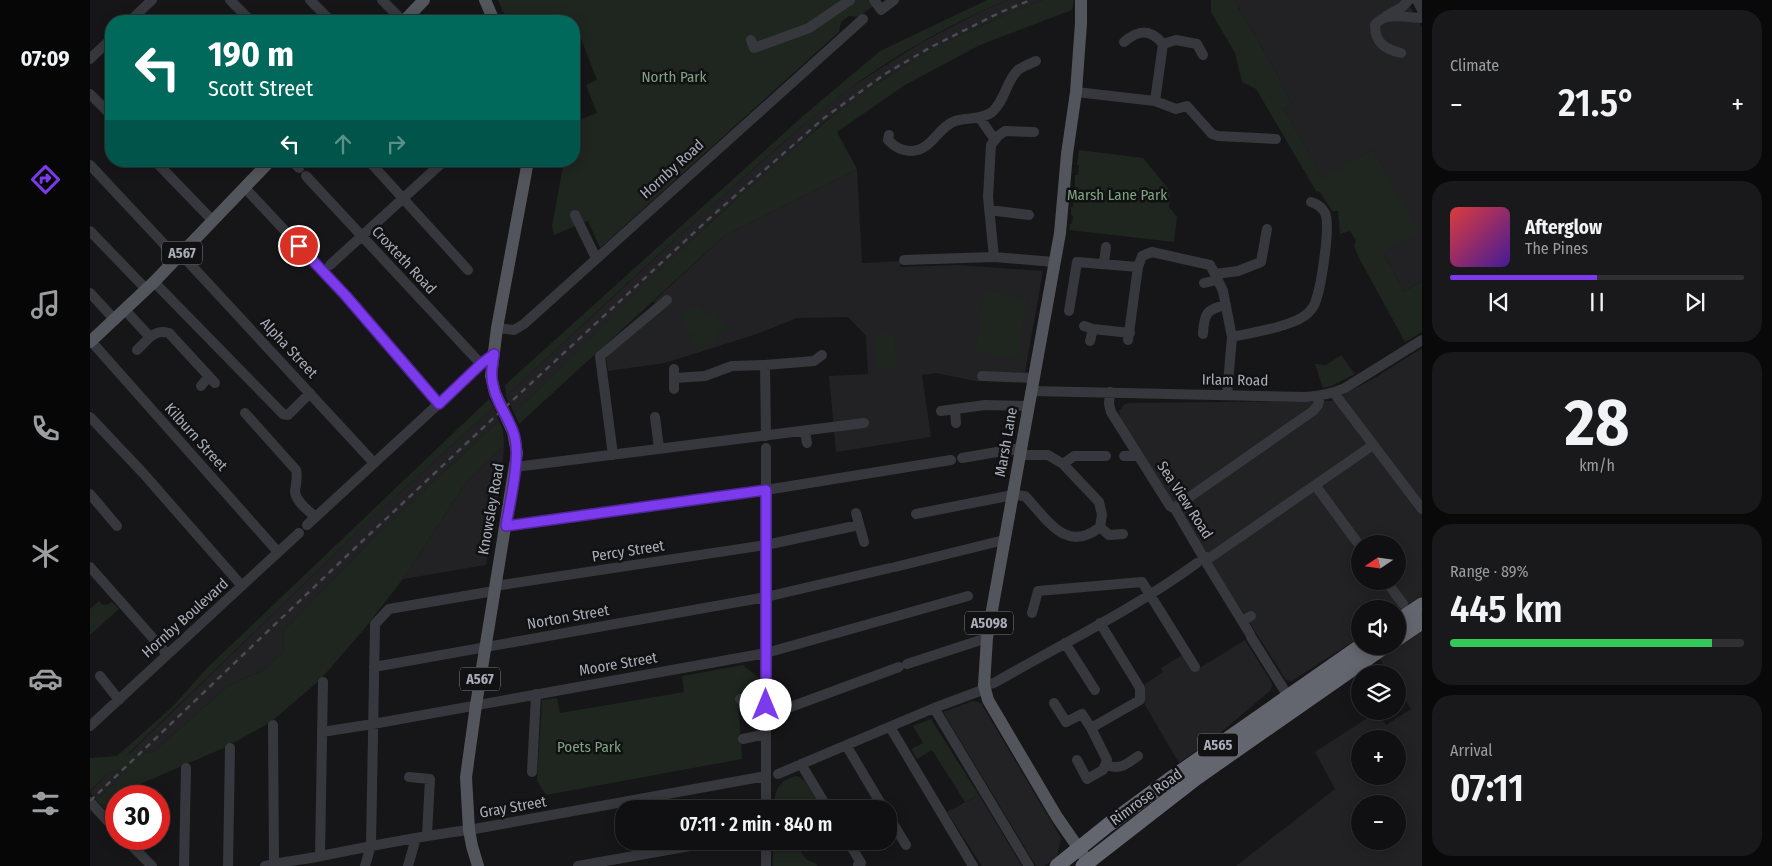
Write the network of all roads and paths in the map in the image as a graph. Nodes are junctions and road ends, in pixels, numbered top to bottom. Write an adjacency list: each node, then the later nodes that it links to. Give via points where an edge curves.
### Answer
1 (152, 0): 14 (street)
2 (230, 0): 15 (street)
3 (310, 0): 16 (street)
4 (382, 0): 17 (street)
5 (424, 0): 18 (main road)
6 (485, 0): 19 (main road)
7 (850, 0): 23 (street, via 809,28 754,48)
8 (874, 0): 9 (street, via 880,10)
9 (894, 0)
10 (1081, 0): 31 (main road, Marsh Lane / A5098)
11 (1409, 0): 20 (street)
12 (1417, 0): 13 (street)
13 (1422, 10)
14 (136, 15)
15 (245, 15)
16 (325, 15)
17 (398, 15)
18 (410, 15)
19 (491, 15)
20 (1386, 16): 21 (street); 27 (street, via 1375,26 1378,40 1389,50)
21 (1422, 18)
22 (863, 19): 60 (street, Hornby Road)
23 (751, 40)
24 (1124, 42): 25 (street, via 1134,33 1145,32 1158,37)
25 (1163, 44): 28 (street, via 1176,40 1197,44); 33 (street)
26 (105, 45): 29 (street)
27 (1401, 52)
28 (1203, 55)
29 (90, 59)
30 (1036, 61): 35 (street, via 1020,68 994,110)
31 (1076, 92): 33 (street); 62 (main road, Marsh Lane / A5098)
32 (90, 94): 34 (street)
33 (1155, 101): 38 (street, via 1176,109 1187,106 1212,134 1218,136)
34 (105, 109)
35 (979, 117): 37 (street, via 954,121 917,150 905,151 895,146 888,140); 39 (street)
36 (1034, 132): 39 (street, via 1005,131)
37 (889, 135)
38 (1276, 139)
39 (995, 140): 50 (street, via 991,145)
40 (90, 165): 58 (street, Alpha Street)
41 (160, 167): 53 (street)
42 (264, 167): 47 (main road, A567)
43 (375, 167): 48 (street)
44 (437, 167): 48 (street)
45 (527, 167): 76 (main road, Knowsley Road / A567)
46 (306, 176): 56 (street, Croxteth Road)
47 (245, 188): 53 (main road, A567); 98 (street, via 346,296)
48 (403, 198): 56 (street); 66 (street)
49 (1311, 202): 79 (street, via 1326,214 1327,231 1314,304 1308,314 1291,323)
50 (989, 210): 52 (street); 59 (street)
51 (575, 215): 60 (street)
52 (1029, 215)
53 (213, 221): 58 (main road, A567)
54 (1268, 228): 67 (street, via 1262,262)
55 (90, 231): 69 (street)
56 (361, 235): 64 (street); 86 (street, Croxteth Road)
57 (1106, 246): 63 (street)
58 (179, 256): 69 (main road, A567); 94 (street, Alpha Street)
59 (994, 257): 61 (street); 62 (street)
60 (596, 258): 76 (street, Hornby Road, via 524,324 514,330)
61 (904, 260)
62 (1054, 262): 89 (main road, Marsh Lane / A5098)
63 (1104, 263): 65 (street); 74 (street, via 1077,262)
64 (330, 265)
65 (1138, 267): 67 (street, via 1142,256 1152,252 1210,265); 81 (street, via 1129,337 1088,327)
66 (468, 270)
67 (1216, 277): 68 (street); 72 (street, via 1224,291)
68 (1204, 283)
69 (150, 286): 73 (main road, A567); 94 (street, via 283,414 288,415)
70 (90, 292): 75 (street)
71 (667, 300): 114 (street, via 600,356)
72 (1226, 305): 77 (street, via 1205,307); 79 (street)
73 (125, 310): 75 (main road, A567); 78 (street)
74 (1069, 311)
75 (115, 320): 82 (main road, A567)
76 (497, 328): 84 (main road, Knowsley Road / A567)
77 (1203, 334)
78 (150, 338): 83 (street); 90 (street, via 161,331 169,333 212,380)
79 (1232, 338): 96 (street)
80 (1422, 340): 95 (street, Irlam Road)
81 (1090, 341)
82 (90, 342): 141 (street, Kilburn Street)
83 (137, 350)
84 (494, 354): 86 (street, Hornby Boulevard); 122 (main road, Knowsley Road / A567, via 493,387 515,438)
85 (822, 355): 87 (street, via 814,361)
86 (481, 364): 98 (street, Hornby Boulevard)
87 (765, 365): 91 (street, via 732,366 705,376 674,374); 108 (street)
88 (982, 376): 89 (street)
89 (1034, 378): 92 (main road, Marsh Lane / A5098)
90 (201, 386)
91 (674, 389)
92 (1032, 391): 93 (street, Irlam Road); 99 (main road, Marsh Lane / A5098)
93 (1110, 392): 96 (street, Irlam Road); 117 (street, Sea View Road, via 1111,412)
94 (310, 393): 120 (street, Alpha Street)
95 (1334, 393): 97 (street, Irlam Road); 110 (street)
96 (1227, 395): 97 (street, Irlam Road)
97 (1320, 396): 128 (street, via 1313,411)
98 (439, 404): 120 (street, Hornby Boulevard)
99 (1029, 406): 100 (street, via 985,405); 113 (main road, Marsh Lane / A5098)
100 (955, 409): 101 (street); 105 (street)
101 (941, 411)
102 (90, 417): 144 (street)
103 (655, 417): 111 (street)
104 (864, 423): 107 (street)
105 (956, 423)
106 (244, 430): 131 (street, via 248,418 296,470 297,499)
107 (805, 431): 108 (street); 109 (street)
108 (766, 436): 111 (street)
109 (807, 444)
110 (1373, 445): 123 (street); 127 (street)
111 (659, 448): 114 (street)
112 (766, 448): 124 (street)
113 (1019, 452): 118 (street); 121 (street, via 1048,455); 126 (main road, Marsh Lane / A5098)
114 (613, 455): 122 (street)
115 (1106, 456): 121 (street, via 1074,456)
116 (1124, 456): 117 (street)
117 (1138, 456): 128 (street, Sea View Road)
118 (962, 458)
119 (951, 460): 124 (street)
120 (374, 463): 131 (street, Hornby Boulevard)
121 (1063, 464): 135 (street, via 1100,502)
122 (515, 467): 134 (main road, Knowsley Road / A567)
123 (1315, 484): 137 (street); 142 (street)
124 (766, 490): 134 (street); 140 (street)
125 (90, 494): 133 (street)
126 (1012, 495): 130 (street); 135 (street, via 1025,496 1062,534 1074,538 1089,535); 138 (main road, Marsh Lane / A5098)
127 (1422, 508)
128 (1175, 510): 142 (street, Sea View Road, via 1202,555)
129 (856, 513): 132 (street)
130 (916, 514)
131 (315, 517): 141 (street, Hornby Boulevard)
132 (859, 525): 139 (street); 140 (street, Percy Street)
133 (117, 526)
134 (506, 526): 145 (main road, Knowsley Road / A567)
135 (1100, 526): 136 (street, via 1109,535)
136 (1123, 534)
137 (1352, 535)
138 (1004, 540): 150 (street, Norton Street); 159 (main road, Marsh Lane / A5098)
139 (864, 542)
140 (766, 545): 145 (street, Percy Street); 150 (street)
141 (278, 552): 144 (street, Hornby Boulevard)
142 (1202, 561): 148 (street); 156 (street, Sea View Road)
143 (90, 567): 164 (street)
144 (242, 586): 164 (street, Hornby Boulevard)
145 (495, 588): 161 (main road, Knowsley Road / A567); 166 (street, Percy Street, via 389,609 375,624)
146 (1396, 590): 152 (street)
147 (938, 592): 151 (street)
148 (1150, 593): 153 (street, via 1142,582 1038,591); 157 (street); 167 (street)
149 (968, 596): 151 (street, Moore Street)
150 (766, 597): 161 (street, Norton Street); 162 (street)
151 (941, 603): 162 (street, Moore Street)
152 (1417, 609): 155 (highway); 158 (highway)
153 (1032, 613)
154 (1251, 616): 156 (street)
155 (1406, 616)
156 (1242, 621): 174 (street, Sea View Road)
157 (1100, 623): 160 (street); 185 (street, via 1140,688 1140,700)
158 (1406, 626)
159 (987, 638): 170 (main road, Marsh Lane / A5098); 180 (street)
160 (1065, 643): 170 (street); 171 (street)
161 (485, 647): 166 (street, Norton Street); 178 (main road, Knowsley Road / A567)
162 (766, 653): 172 (street, Moore Street); 173 (street)
163 (1351, 653): 174 (highway, Rimrose Road / A565)
164 (167, 654): 175 (street, Hornby Boulevard)
165 (1372, 655): 218 (highway, Rimrose Road / A565, via 1202,773)
166 (374, 667): 182 (street)
167 (1195, 667)
168 (100, 676): 175 (street)
169 (323, 682): 186 (street)
170 (984, 687): 179 (street); 211 (main road, Marsh Lane / A5098, via 1005,730)
171 (1095, 690)
172 (536, 694): 178 (street, Moore Street); 196 (street)
173 (766, 695): 176 (street); 180 (street)
174 (1288, 696): 211 (highway, Rimrose Road / A565)
175 (118, 700): 183 (street, Hornby Boulevard)
176 (740, 700)
177 (1054, 703): 185 (street, via 1066,722 1082,714)
178 (476, 705): 182 (street, Moore Street); 205 (main road, Knowsley Road / A567, via 466,777)
179 (934, 708): 184 (street); 229 (street)
180 (766, 716): 187 (street)
181 (273, 724): 219 (street)
182 (373, 724): 186 (street, Moore Street); 209 (street)
183 (90, 726)
184 (890, 727): 189 (street); 228 (street)
185 (1091, 728): 194 (street, via 1107,760)
186 (322, 732): 216 (street)
187 (766, 734): 188 (street); 198 (street)
188 (743, 739)
189 (846, 745): 193 (street); 202 (street)
190 (230, 748): 222 (street)
191 (1138, 756): 194 (street, via 1121,767)
192 (1077, 760): 194 (street, via 1087,779 1103,770)
193 (801, 764): 197 (street); 201 (street)
194 (1105, 765)
195 (186, 768): 221 (street)
196 (532, 772)
197 (778, 774)
198 (766, 776): 200 (street); 205 (street, Gray Street)
199 (409, 777): 207 (street, via 430,779)
200 (766, 800)
201 (823, 800)
202 (879, 800)
203 (90, 802): 204 (street)
204 (105, 818)
205 (469, 830): 207 (street, Gray Street); 217 (main road, Knowsley Road / A567)
206 (897, 830): 210 (street)
207 (427, 835): 208 (street, Gray Street)
208 (416, 838): 209 (street, Gray Street); 224 (street)
209 (371, 845): 216 (street, Gray Street); 223 (street)
210 (906, 845)
211 (1078, 849): 218 (main road, Marsh Lane / A5098); 230 (highway, Rimrose Road / A565)
212 (135, 850): 220 (street)
213 (668, 850): 225 (street)
214 (766, 850): 226 (street)
215 (854, 850): 227 (street, via 862,863)
216 (320, 856): 219 (street, Gray Street)
217 (474, 864)
218 (1086, 864)
219 (269, 865)
220 (150, 866)
221 (184, 866)
222 (228, 866)
223 (365, 866)
224 (408, 866)
225 (578, 866)
226 (766, 866)
227 (858, 866)
228 (974, 866)
229 (1029, 866)
230 (1057, 866)

